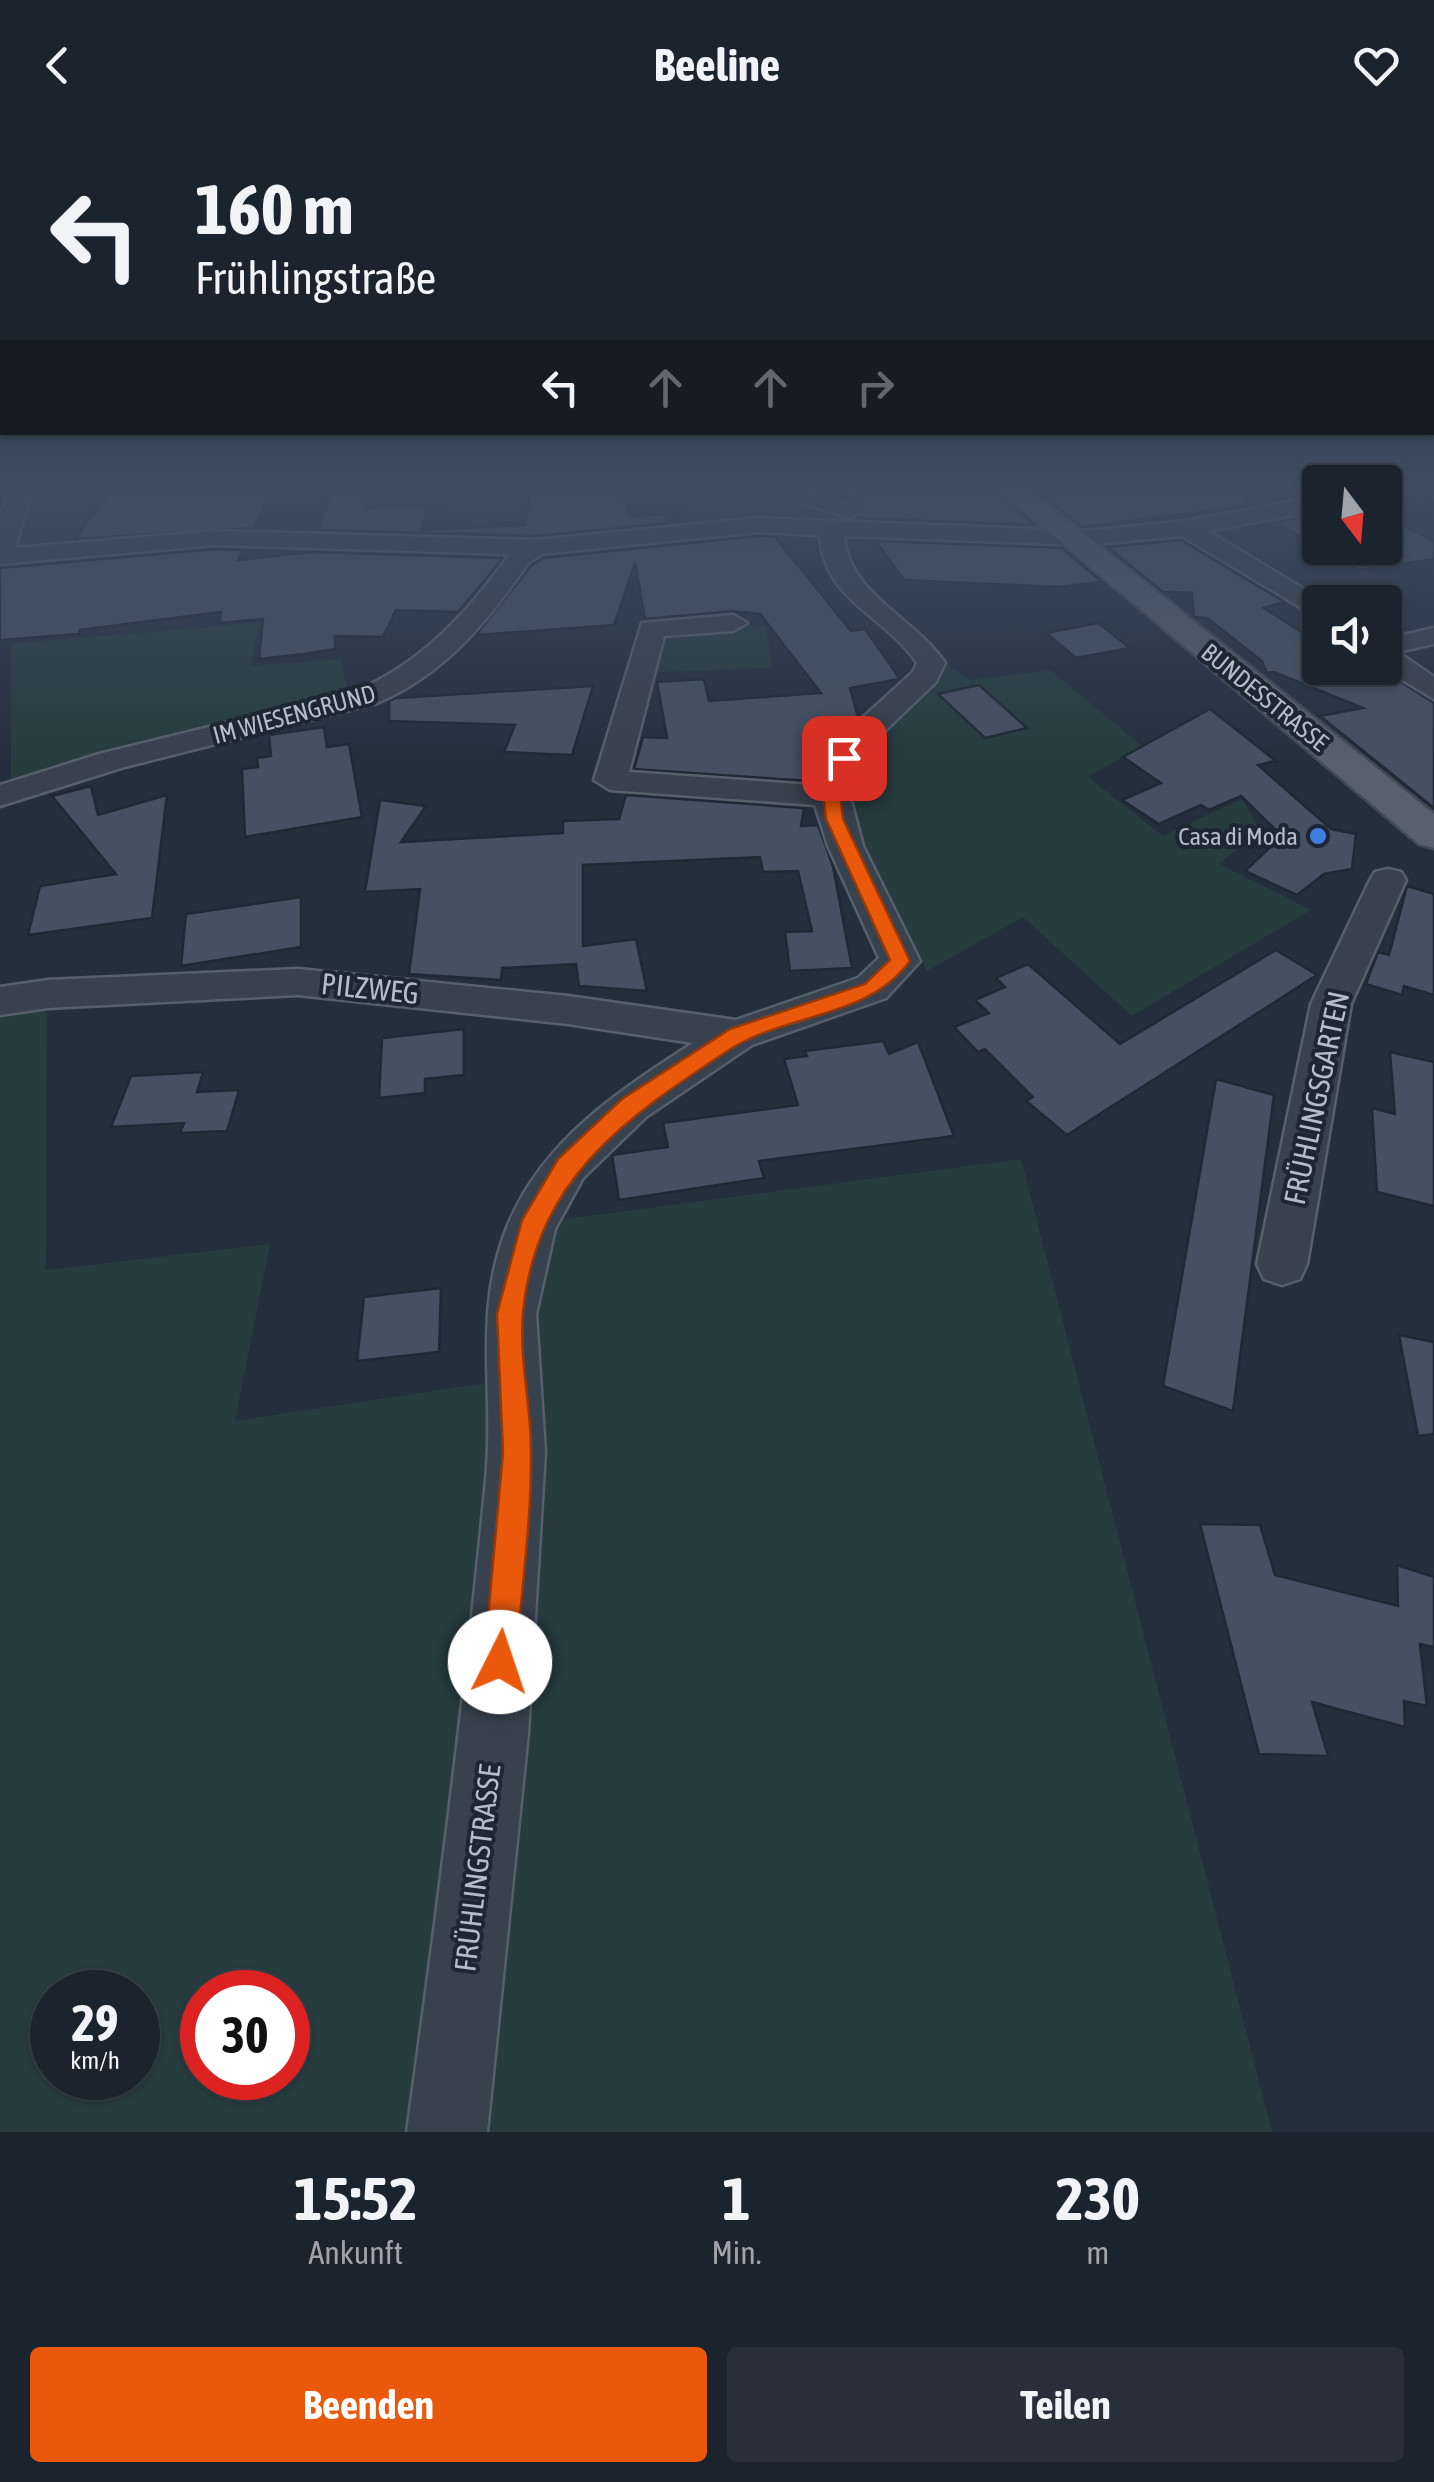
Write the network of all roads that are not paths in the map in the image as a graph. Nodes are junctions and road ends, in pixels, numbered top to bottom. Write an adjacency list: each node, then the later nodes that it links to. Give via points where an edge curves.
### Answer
1 (505, 575): 11 (street, IM WIESENGRUND, via 442,653 404,684)
2 (844, 575): 12 (street, via 931,663 926,676 859,738 829,778)
3 (1114, 575): 13 (main road, BUNDESSTRASSE)
4 (1263, 575): 5 (street)
5 (1302, 600)
6 (734, 623): 12 (street, via 652,628 610,780)
7 (1434, 636): 8 (street)
8 (1402, 643)
9 (1402, 668): 10 (street)
10 (1434, 690)
11 (0, 796)
12 (829, 796): 16 (street, FRÜHLINGSTRASSE, via 900,961 872,988)
13 (1434, 836)
14 (1388, 880): 17 (street, FRÜHLINGSGARTEN, via 1331,1004)
15 (0, 1002): 16 (street, PILZWEG, via 298,982)
16 (737, 1034): 18 (street, FRÜHLINGSTRASSE, via 630,1104 566,1166 531,1227 510,1314 517,1452 494,1732)
17 (1282, 1264)
18 (448, 2132)

